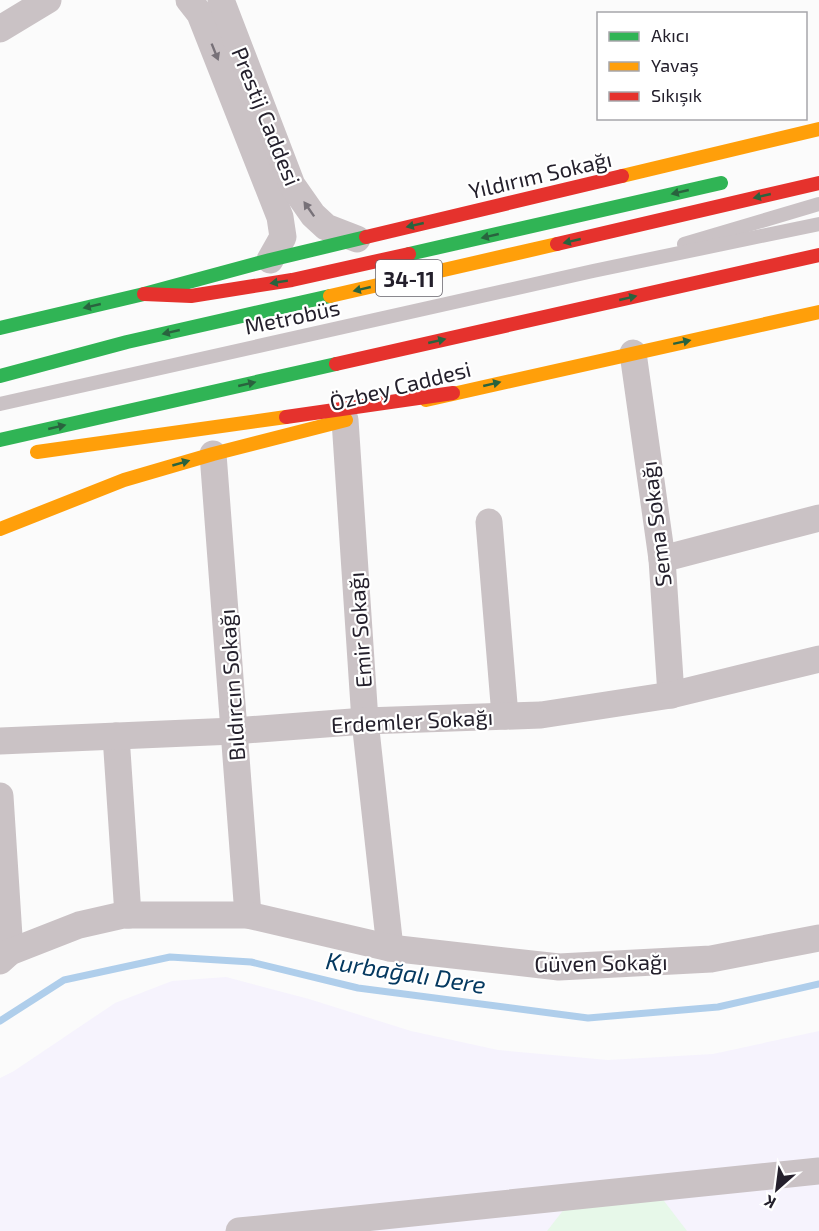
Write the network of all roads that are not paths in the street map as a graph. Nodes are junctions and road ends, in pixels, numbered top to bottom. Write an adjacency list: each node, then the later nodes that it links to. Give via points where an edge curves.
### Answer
1 (189, 0): 12 (street, Prestij Caddesi, one-way to 12, via 200,14 280,217 283,237)
2 (221, 0): 10 (street, Prestij Caddesi, one-way to 2, via 326,227 292,185)
3 (44, 1): 4 (street)
4 (0, 29)
5 (819, 129): 10 (main road, Yıldırım Sokağı, one-way to 10)
6 (739, 179): 14 (main road, one-way to 14, via 292,280 191,296)
7 (819, 183): 18 (main road, 34-11, one-way to 18, via 127,342)
8 (819, 204): 13 (lane, Metrobüs)
9 (819, 224): 13 (lane, Metrobüs)
10 (357, 239): 12 (main road, Yıldırım Sokağı)
11 (819, 255): 22 (main road, one-way to 11)
12 (270, 260): 14 (main road, Yıldırım Sokağı)
13 (592, 271): 20 (lane, Metrobüs)
14 (144, 294): 16 (main road, one-way to 16)
15 (819, 312): 17 (main road, Özbey Caddesi, one-way to 15)
16 (0, 328)
17 (633, 353): 19 (main road, Özbey Caddesi, one-way to 17); 30 (street, Sema Sokağı)
18 (0, 376)
19 (453, 393): 21 (main road, Özbey Caddesi); 23 (main road)
20 (0, 404)
21 (345, 420): 24 (main road, Özbey Caddesi); 34 (street, Emir Sokağı)
22 (0, 440)
23 (23, 454)
24 (213, 454): 25 (main road, Özbey Caddesi, one-way to 24); 35 (street, Bıldırcın Sokağı)
25 (124, 480): 26 (main road); 29 (main road, Özbey Caddesi)
26 (34, 501)
27 (819, 518): 30 (street)
28 (489, 522): 33 (street)
29 (0, 529)
30 (662, 559): 32 (street, Sema Sokağı)
31 (819, 660): 32 (street, Erdemler Sokağı)
32 (671, 695): 33 (street, Erdemler Sokağı, via 541,715)
33 (505, 716): 34 (street, Erdemler Sokağı)
34 (365, 721): 35 (street, Erdemler Sokağı); 42 (street, Emir Sokağı)
35 (234, 731): 36 (street, Erdemler Sokağı); 40 (street, Bıldırcın Sokağı)
36 (116, 736): 37 (street, Erdemler Sokağı); 39 (street)
37 (0, 741)
38 (0, 796): 43 (street)
39 (128, 915): 40 (street, Güven Sokağı); 43 (street, Güven Sokağı, via 79,925)
40 (248, 915): 42 (street, Güven Sokağı)
41 (819, 938): 42 (street, Güven Sokağı, via 711,959 559,967)
42 (390, 948)
43 (5, 957)
44 (819, 1171): 45 (street)
45 (239, 1231)

